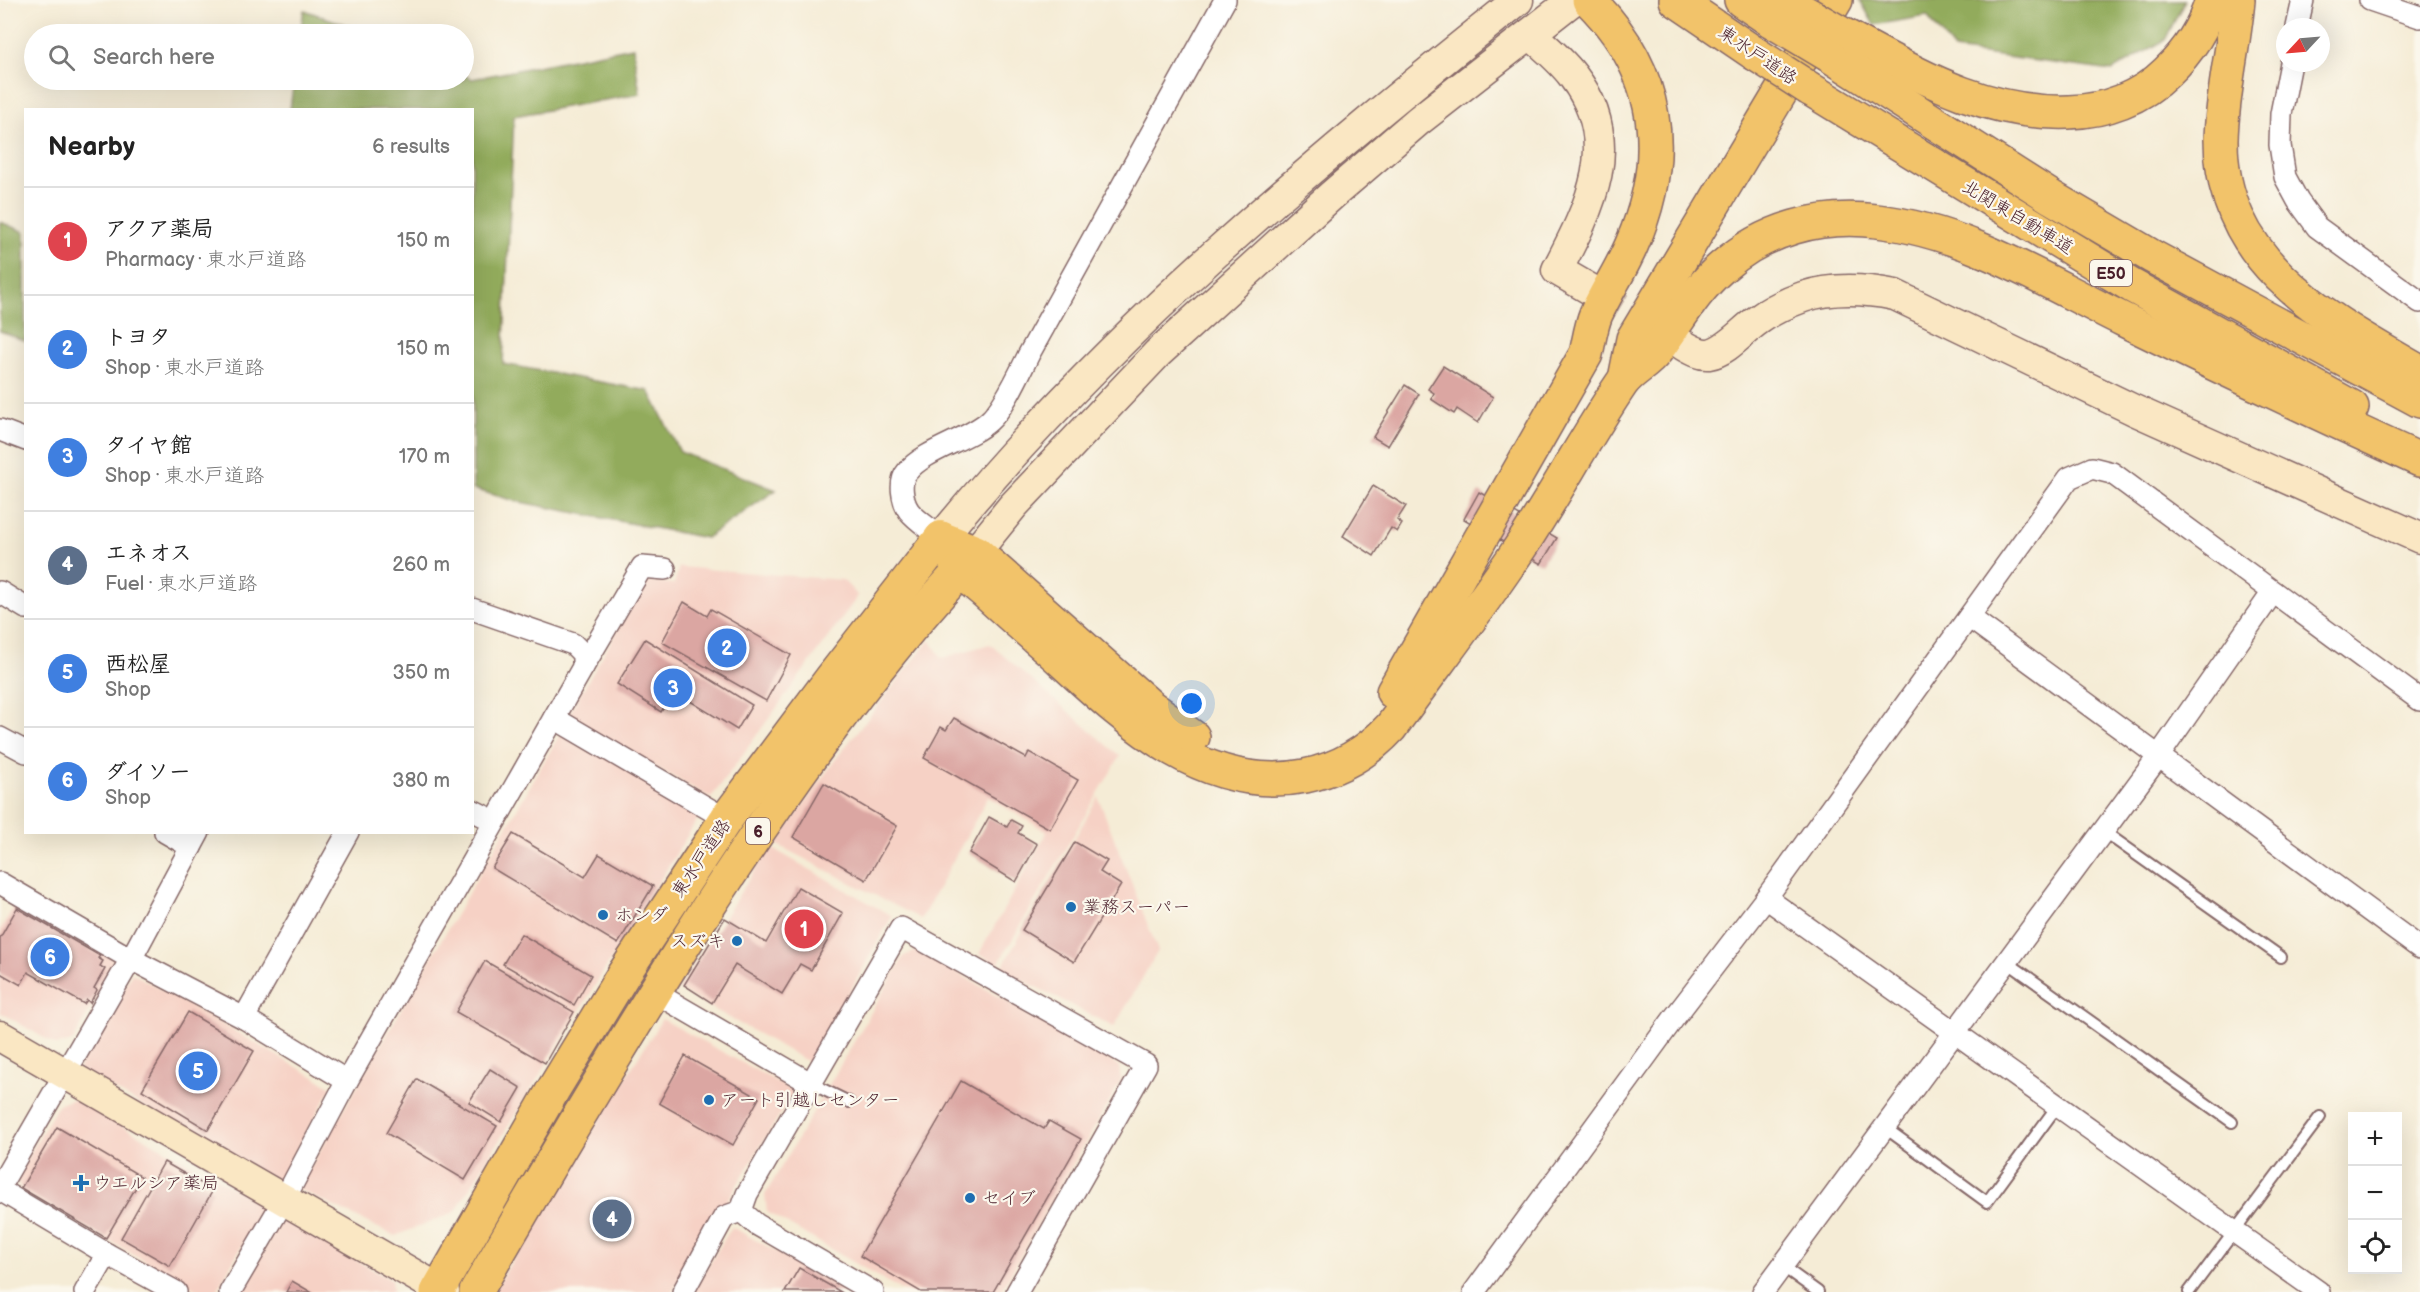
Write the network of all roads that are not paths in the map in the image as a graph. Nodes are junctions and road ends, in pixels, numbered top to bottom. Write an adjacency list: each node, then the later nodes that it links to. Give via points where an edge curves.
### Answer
1 (1225, 0): 30 (street, via 990,421 906,472 902,483 904,500 910,511)
2 (1676, 0): 18 (highway, 東水戸道路 / E50, bridge)
3 (1741, 0): 12 (highway, 東水戸道路)
4 (1814, 0): 22 (highway, via 1618,330)
5 (1836, 0): 24 (highway, via 1633,339)
6 (2212, 0): 16 (highway, via 2207,17 2184,55 2153,86 2110,106 2083,112 2029,112 1999,107)
7 (2238, 0): 23 (highway, via 2222,141 2230,201 2242,227 2258,253 2302,298)
8 (2302, 0): 14 (street)
9 (2370, 0): 13 (street)
10 (1587, 3): 15 (street); 22 (highway, via 1631,53 1641,75 1654,126 1655,158 1643,216 1632,246 1595,316)
11 (1503, 4): 30 (street, via 1310,169 1137,326 986,482)
12 (1780, 7): 16 (highway, 東水戸道路, bridge)
13 (2420, 17)
14 (2299, 18)
15 (1530, 34): 19 (street, via 1574,77 1596,125 1596,181 1581,223 1557,270); 32 (street, via 1418,121 1158,353 1013,506)
16 (1836, 45): 25 (highway, 北関東自動車道 / E50, via 2051,197 2153,257)
17 (2289, 72): 20 (street, via 2280,145 2285,177 2298,201 2317,227)
18 (1810, 89): 28 (highway, 北関東自動車道 / E50, via 2132,286)
19 (1595, 292)
20 (2420, 302)
21 (1683, 345): 31 (street, via 1709,354 1759,318 1803,297 1867,289 1895,295 2134,410)
22 (1586, 354): 32 (highway, via 1387,704 1359,731 1319,751 1273,760 1227,753 1204,744 1151,707)
23 (2420, 372)
24 (1625, 379): 29 (highway, via 1654,355 1701,288 1740,252 1766,237 1817,220 1875,220 1972,245); 32 (highway, via 1525,540 1390,727 1376,743 1320,773 1280,780 1239,776 1198,763 1175,750 1105,700)
25 (2420, 401)
26 (0, 430): 27 (street)
27 (24, 439)
28 (2420, 442)
29 (2420, 460)
30 (941, 538): 32 (highway); 46 (highway, 東水戸道路 / 6)
31 (2420, 538)
32 (968, 561): 58 (highway, 東水戸道路 / 6, via 924,610 831,730 754,836)
33 (665, 569): 39 (street, via 642,567)
34 (0, 592): 36 (street)
35 (2273, 592): 38 (street, via 2112,473 2092,468 2069,478); 40 (street); 44 (street)
36 (24, 607)
37 (474, 610): 39 (street, via 573,644 583,654)
38 (1969, 617): 44 (street); 53 (street)
39 (583, 667): 41 (street)
40 (2420, 700)
41 (554, 718): 46 (street); 47 (street)
42 (0, 738): 43 (street)
43 (24, 751)
44 (2158, 756): 48 (street); 54 (street)
45 (474, 811): 47 (street)
46 (726, 819): 76 (highway, 東水戸道路 / 6, via 553,1090)
47 (494, 821): 63 (street)
48 (2103, 831): 55 (lane); 57 (street)
49 (172, 834): 51 (street)
50 (347, 834): 59 (street)
51 (195, 840): 56 (street)
52 (0, 883): 56 (street)
53 (1766, 898): 60 (street); 84 (street)
54 (2420, 948)
55 (2281, 957)
56 (131, 959): 59 (street); 62 (street)
57 (2007, 962): 60 (street); 68 (lane)
58 (654, 992): 64 (street); 80 (highway, 東水戸道路 / 6)
59 (244, 1018): 63 (street)
60 (1956, 1031): 66 (street); 69 (street)
61 (0, 1036): 62 (street)
62 (64, 1073): 70 (street); 71 (street)
63 (347, 1081): 71 (street)
64 (812, 1084): 65 (lane); 72 (street, via 747,1194); 83 (street, via 901,928 1146,1065)
65 (849, 1102)
66 (2058, 1105): 69 (lane, via 1987,1202); 73 (street)
67 (2320, 1117): 73 (lane)
68 (2232, 1122)
69 (1884, 1127): 75 (street)
70 (0, 1188): 74 (street)
71 (284, 1200): 76 (street); 79 (street)
72 (741, 1211): 81 (street, via 724,1217); 82 (street, via 756,1224)
73 (2236, 1232): 87 (lane); 88 (street)
74 (107, 1254): 77 (street); 78 (street)
75 (1782, 1266): 85 (street); 86 (lane)
76 (440, 1291)
77 (85, 1292)
78 (176, 1292)
79 (230, 1292)
80 (476, 1292)
81 (683, 1292)
82 (873, 1292)
83 (1017, 1292)
84 (1474, 1292)
85 (1763, 1292)
86 (1818, 1292)
87 (2189, 1292)
88 (2319, 1292)

